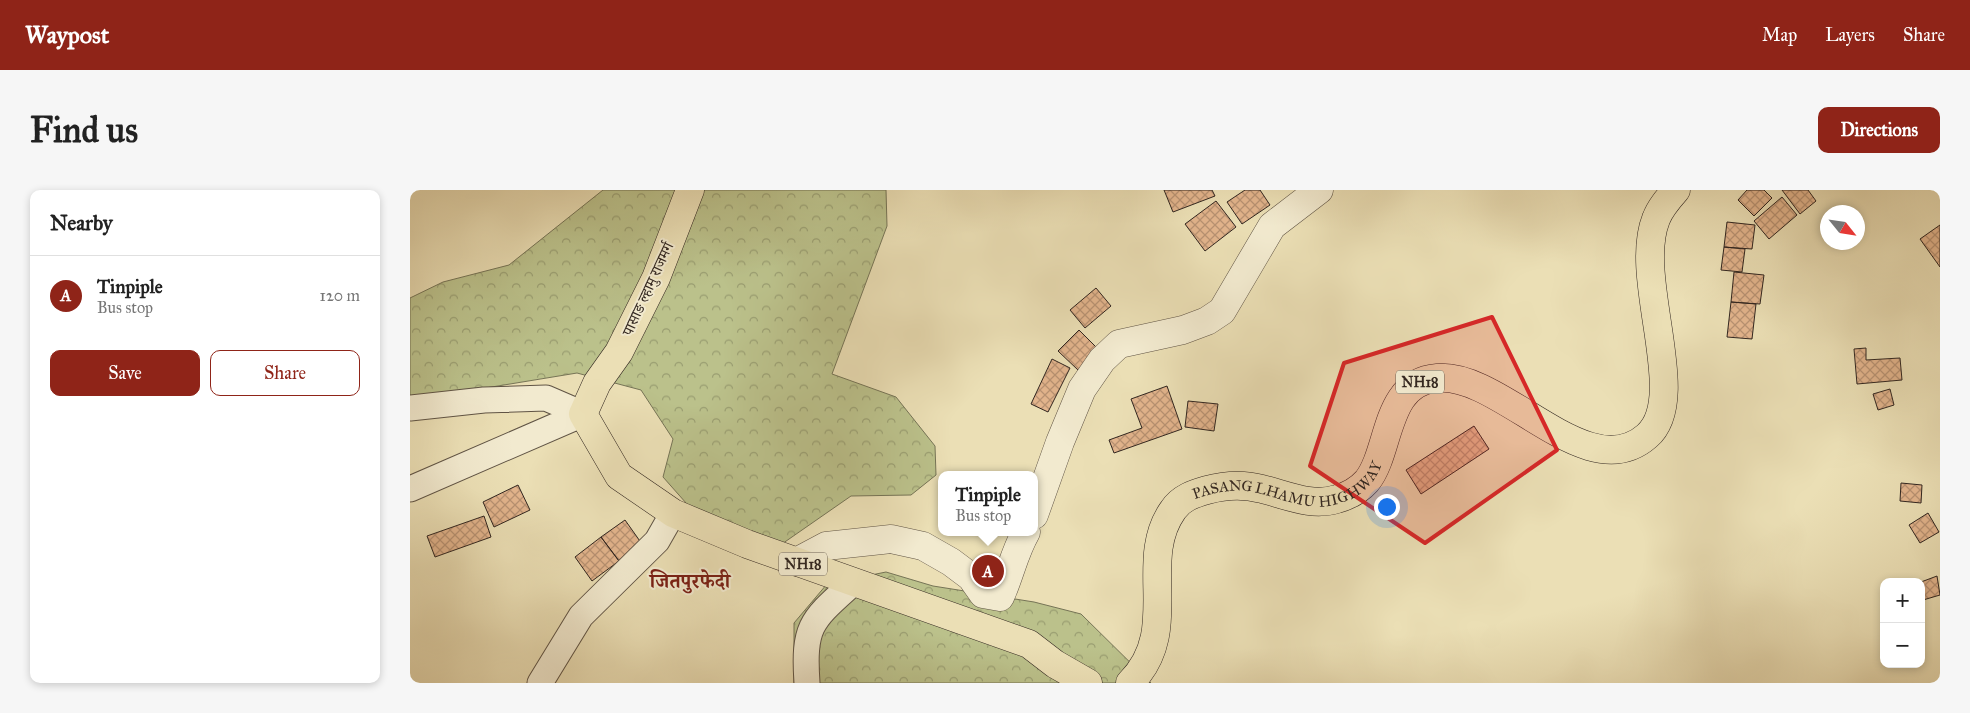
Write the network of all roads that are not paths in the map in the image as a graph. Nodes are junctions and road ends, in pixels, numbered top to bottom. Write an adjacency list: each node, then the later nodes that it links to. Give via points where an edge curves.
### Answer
1 (690, 190): 5 (main road, पासाङ ल्हामु राजमर्ग, via 656,278)
2 (1319, 190): 7 (street, via 1272,226 1222,311 1183,330 1119,344 1102,360 1082,389)
3 (1676, 190): 15 (main road, PASANG LHAMU HIGHWAY / NH18, via 1661,208 1650,246 1650,275 1665,395 1659,422 1644,439 1614,449 1591,447 1571,440 1478,387 1444,377 1419,383 1396,408 1372,474 1353,492 1337,499 1310,502 1261,488 1232,486 1197,493 1180,502 1166,522 1160,547 1158,625 1154,646 1142,670)
4 (410, 408): 5 (street, via 484,400 546,398)
5 (583, 414): 6 (street); 8 (main road, NH18, via 619,476)
6 (410, 489)
7 (1038, 504)
8 (673, 513): 10 (main road, NH18); 12 (street, via 657,541 581,616)
9 (1024, 536): 10 (street, via 1000,596 983,594 970,577 923,546 891,539 826,546)
10 (796, 562): 11 (main road, NH18)
11 (854, 582): 13 (street, via 818,615 810,629); 14 (main road, NH18, via 1029,644)
12 (540, 683)
13 (807, 683)
14 (1088, 683)
15 (1130, 683)

